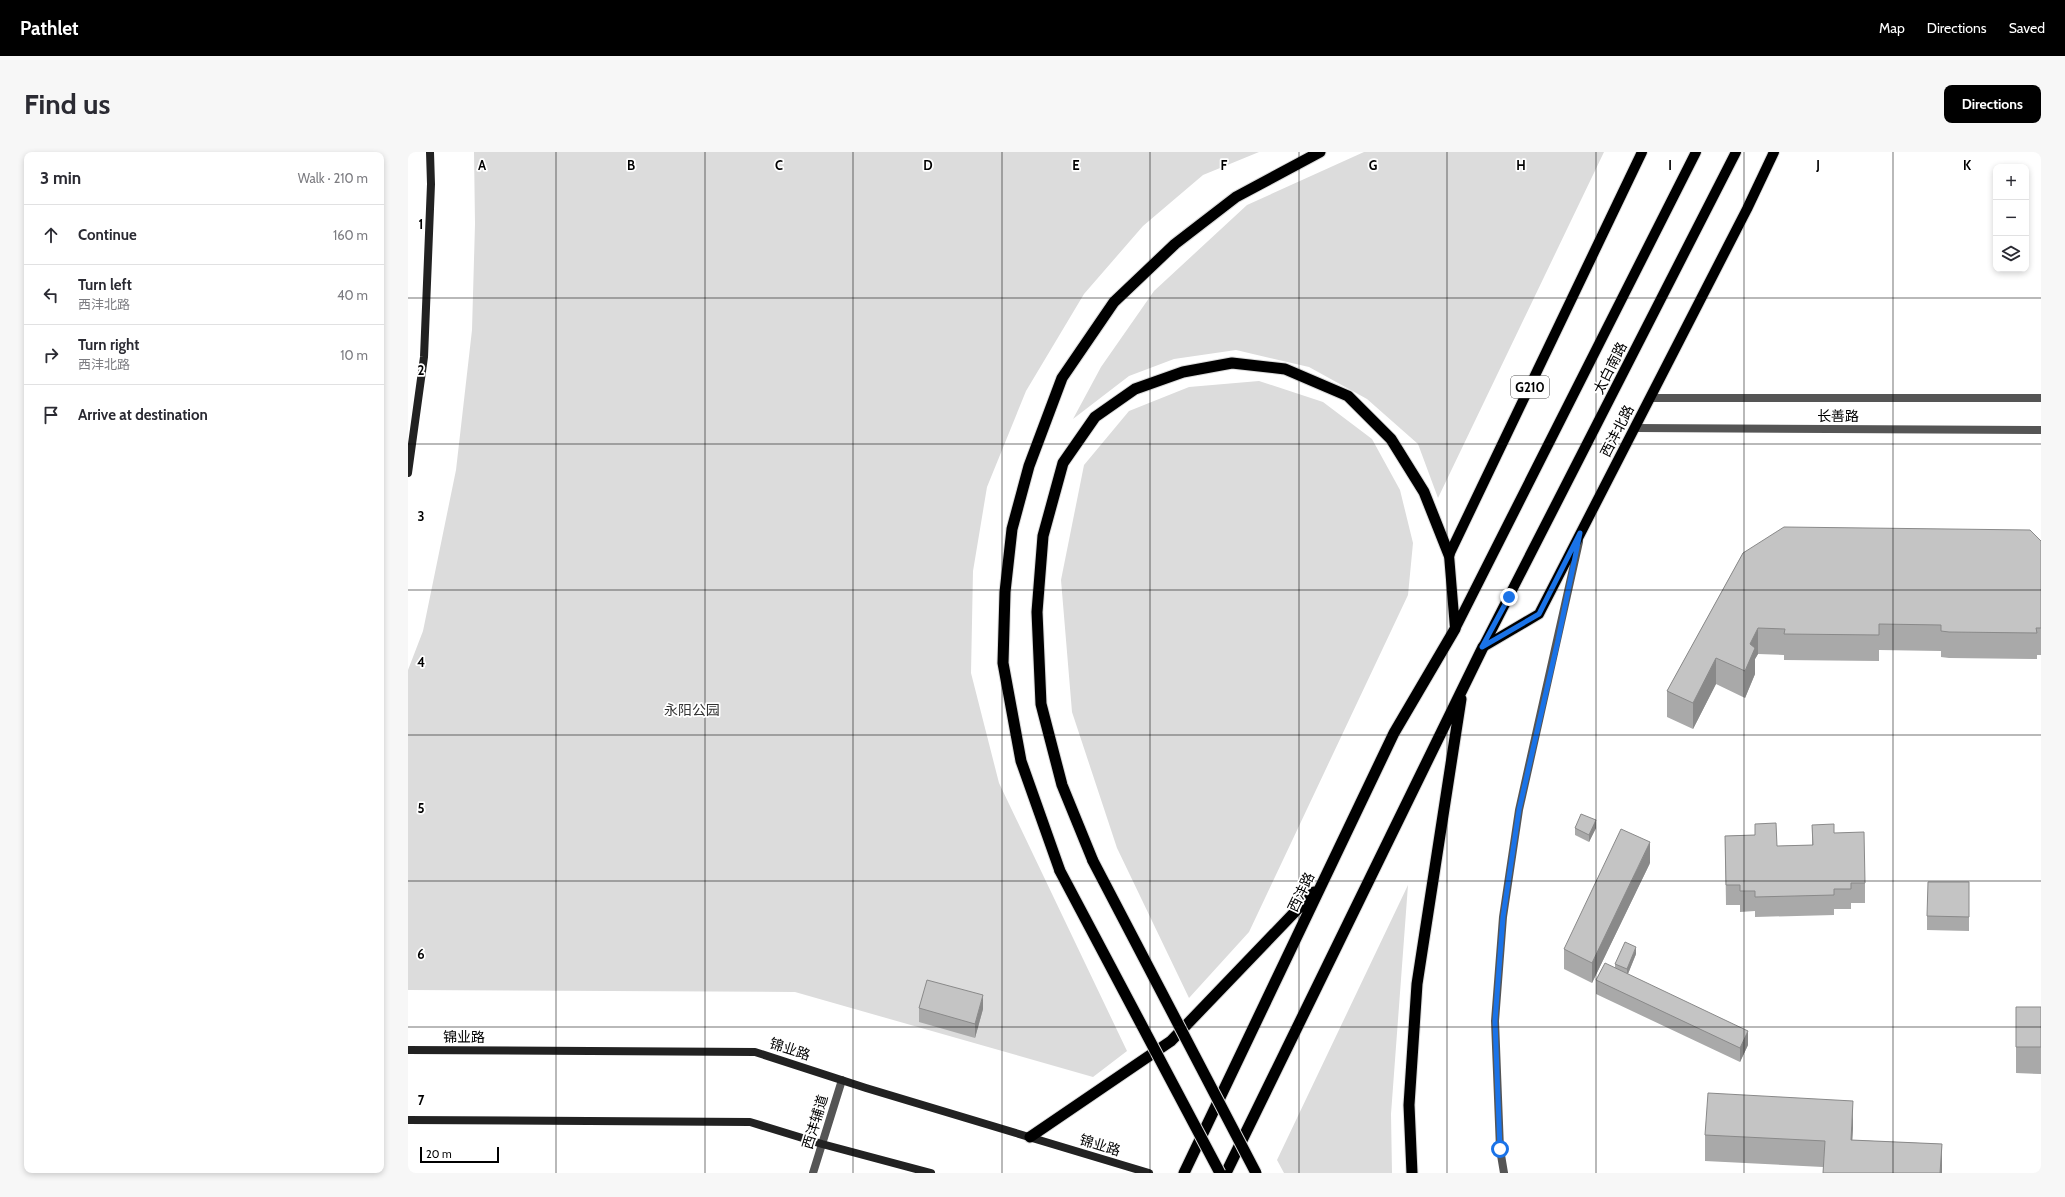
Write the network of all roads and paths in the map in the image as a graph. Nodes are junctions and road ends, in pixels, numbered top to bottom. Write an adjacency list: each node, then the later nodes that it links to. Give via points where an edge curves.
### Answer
1 (430, 152): 11 (main road, via 424,357)
2 (1320, 152): 29 (highway, bridge, via 1236,197 1175,244 1114,302 1062,378 1029,466 1012,529 1005,592 1003,663 1021,761 1060,871)
3 (1642, 152): 13 (main road, G210)
4 (1696, 152): 14 (main road, 太白南路)
5 (1736, 152): 15 (main road, 太白南路)
6 (1774, 152): 7 (main road, 西沣北路)
7 (1650, 398): 8 (street, 长善路); 9 (main road, 西沣北路)
8 (2041, 398)
9 (1635, 428): 10 (street, 长善路); 12 (main road, 西沣北路)
10 (2041, 430)
11 (408, 473)
12 (1580, 533): 15 (main road, 西沣北路, via 1539,614); 33 (street, via 1519,810 1503,917 1495,1021 1500,1149)
13 (1449, 555): 14 (main road); 31 (highway, bridge, via 1424,492 1390,439 1348,396 1285,369 1232,363 1182,372 1134,389 1094,417 1063,463 1043,536 1037,612 1041,704 1062,786 1093,861)
14 (1455, 629): 17 (highway, 西沣路, via 1394,733)
15 (1482, 647): 16 (highway)
16 (1462, 688): 30 (highway); 32 (highway, via 1417,984 1409,1104)
17 (1322, 884): 23 (highway, via 1171,1041); 28 (highway, 西沣路)
18 (408, 1050): 19 (main road, 锦业路, via 754,1052)
19 (842, 1080): 23 (main road, 锦业路); 24 (street, 西沣辅道)
20 (408, 1120): 21 (main road)
21 (431, 1120): 22 (main road); 24 (main road, via 750,1122)
22 (408, 1125)
23 (1030, 1137): 27 (main road, 锦业路)
24 (822, 1144): 25 (street, 西沣辅道); 26 (main road)
25 (813, 1173)
26 (931, 1173)
27 (1149, 1173)
28 (1184, 1173)
29 (1220, 1173)
30 (1226, 1173)
31 (1256, 1173)
32 (1412, 1173)
33 (1504, 1173)

